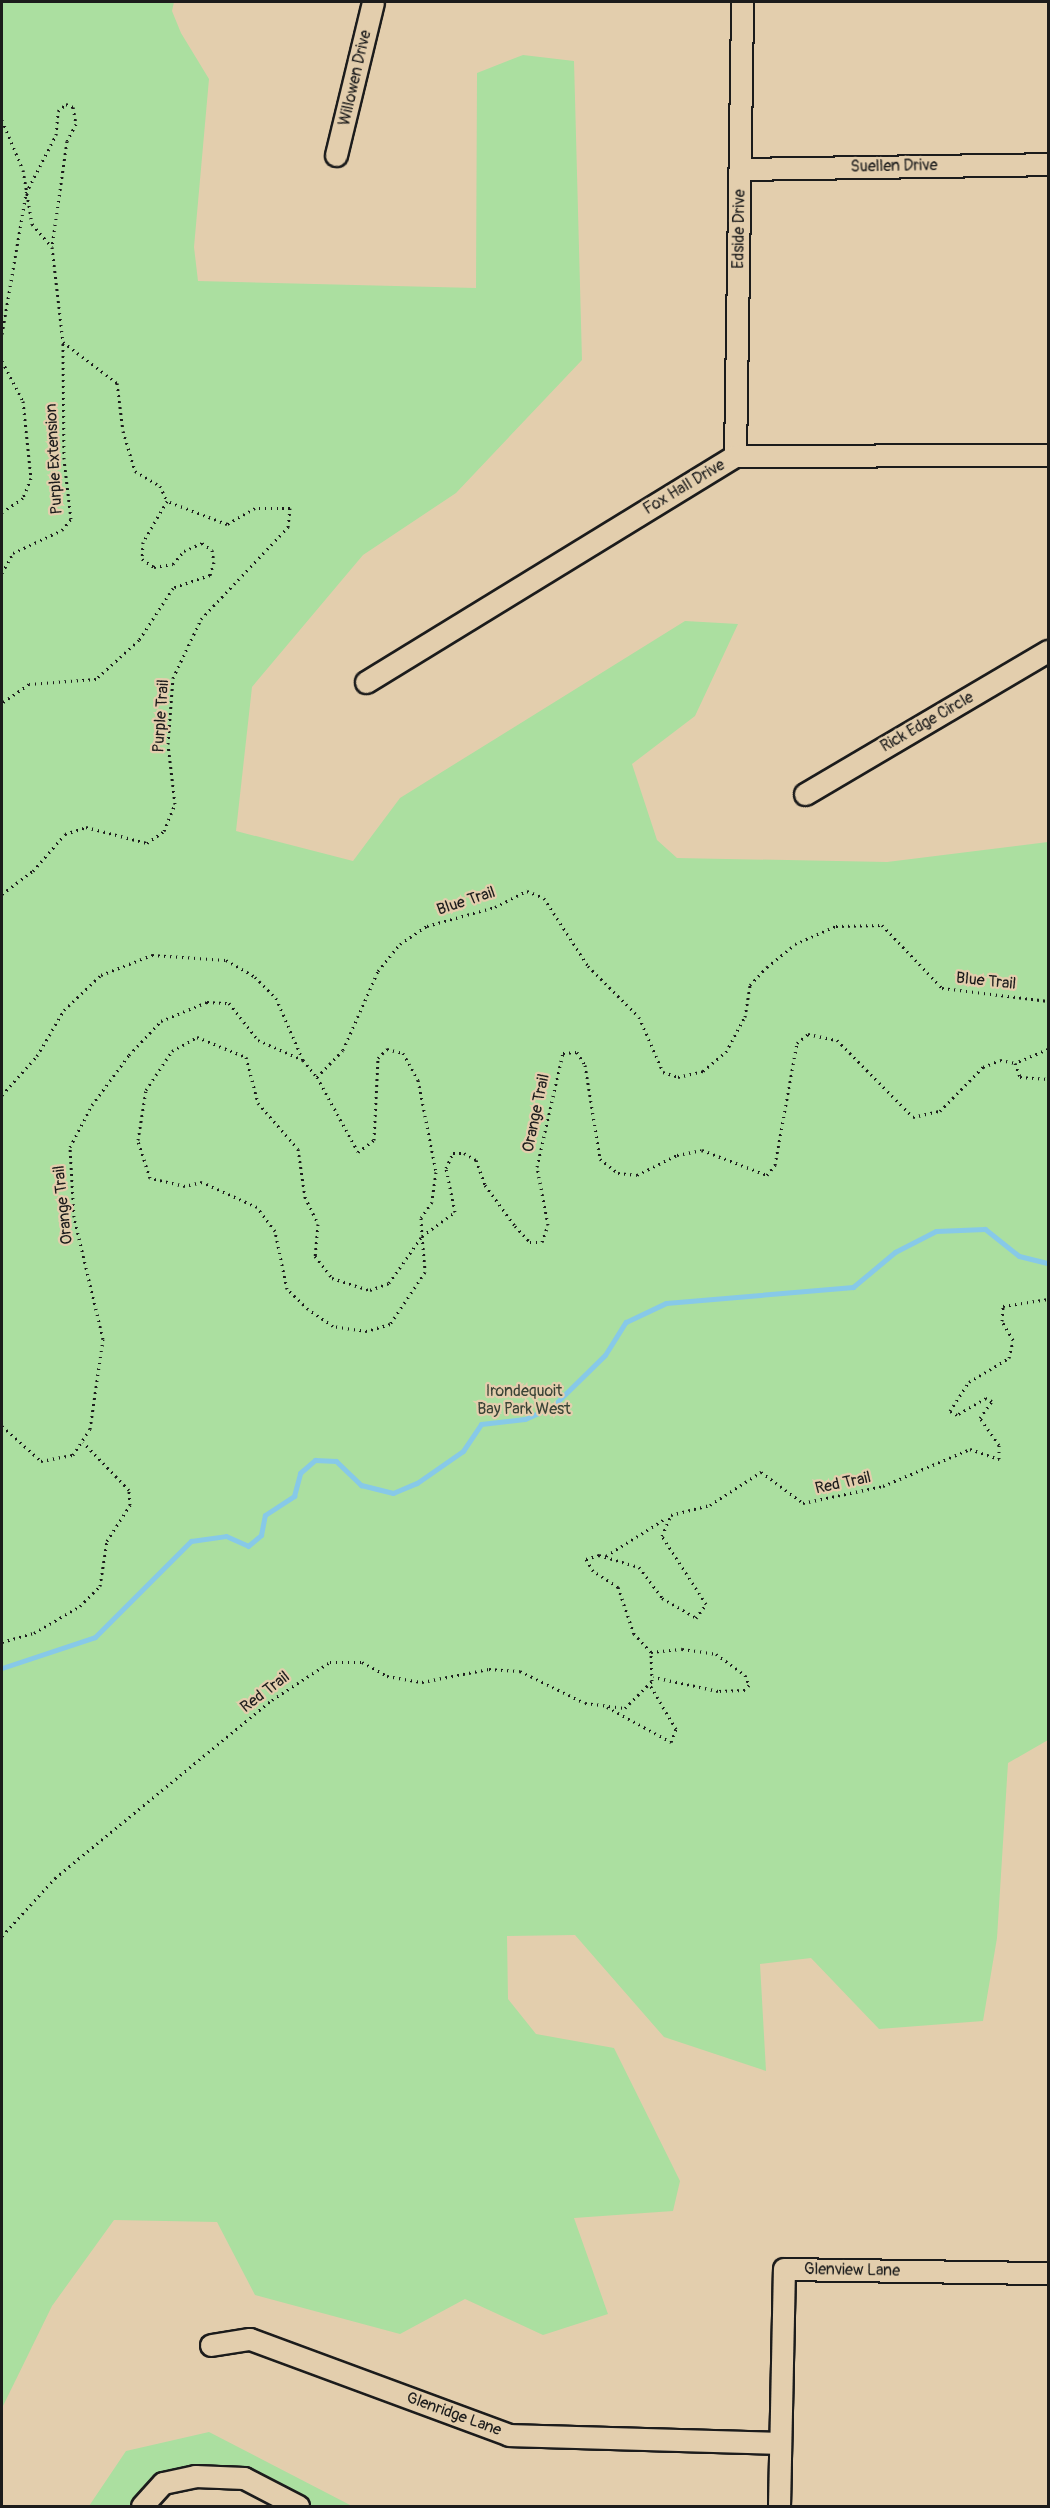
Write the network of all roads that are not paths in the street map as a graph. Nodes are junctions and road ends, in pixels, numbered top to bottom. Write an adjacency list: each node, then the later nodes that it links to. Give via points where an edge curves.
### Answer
1 (373, 2): 3 (street, Willowen Drive)
2 (742, 2): 5 (street, Edside Drive)
3 (336, 155)
4 (1048, 164): 5 (street, Suellen Drive)
5 (740, 168): 7 (street, Edside Drive)
6 (1048, 455): 7 (street, Fox Hall Drive)
7 (735, 456): 9 (street, Fox Hall Drive)
8 (1048, 651): 10 (street, Rick Edge Circle)
9 (366, 682)
10 (805, 794)
11 (1048, 2273): 13 (street, Glenview Lane, via 784,2269)
12 (211, 2345): 13 (street, Glenridge Lane, via 249,2339 509,2435)
13 (780, 2443): 16 (street, Glenview Lane)
14 (142, 2506): 15 (street, via 163,2483 195,2476 244,2478)
15 (298, 2506)
16 (779, 2506)

